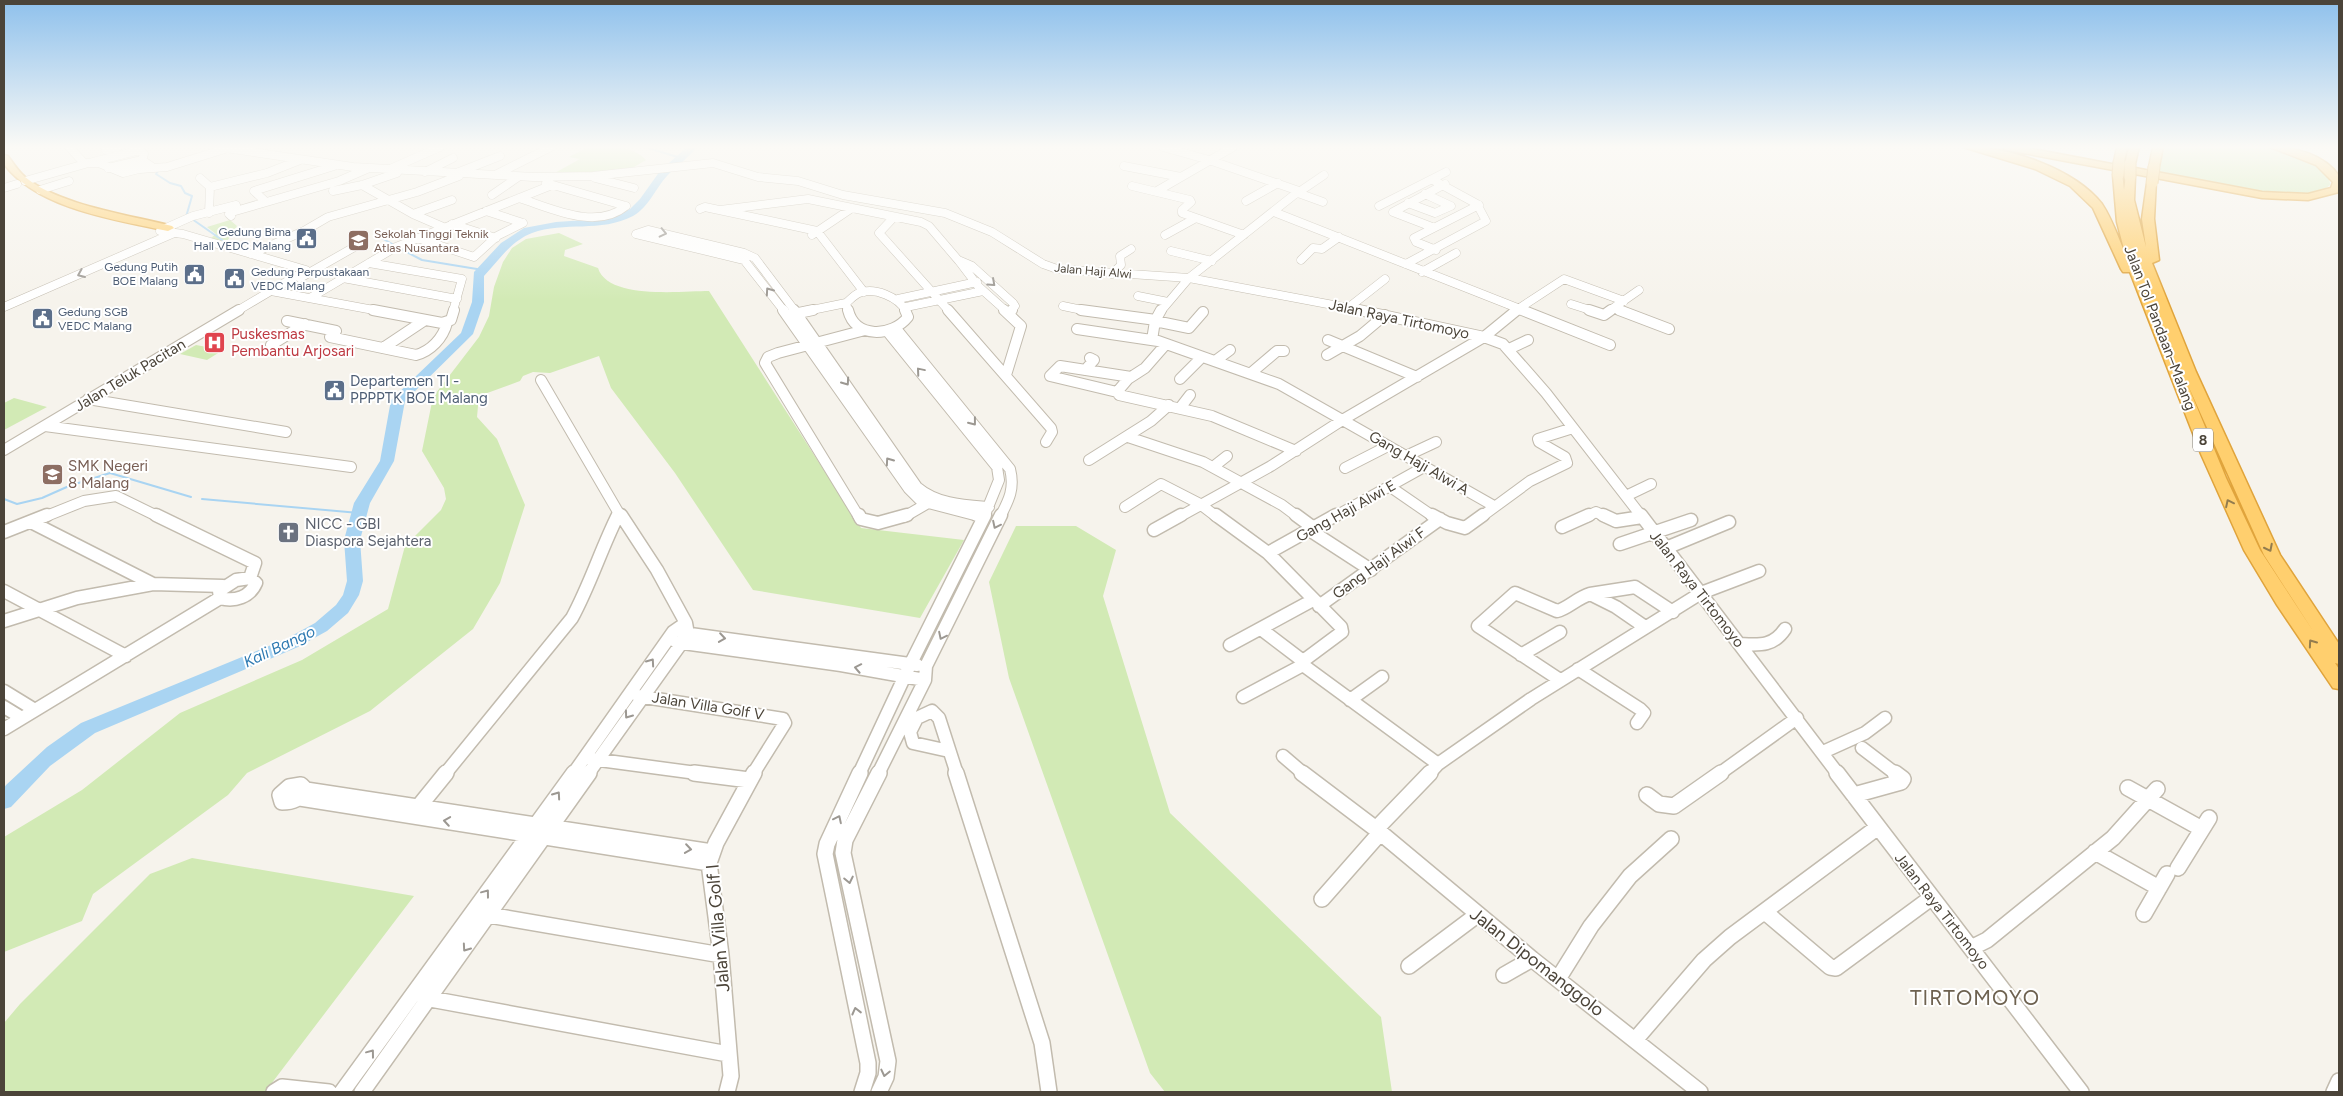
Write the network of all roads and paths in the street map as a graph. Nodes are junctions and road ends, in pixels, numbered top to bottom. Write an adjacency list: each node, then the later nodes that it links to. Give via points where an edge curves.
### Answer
1 (59, 198): 36 (highway)
2 (60, 198): 36 (highway)
3 (210, 198): 37 (street)
4 (271, 198): 23 (street)
5 (385, 198): 24 (street)
6 (393, 198): 24 (street)
7 (519, 198): 8 (street, via 585,218 615,214 626,206); 33 (street)
8 (598, 198)
9 (864, 198): 71 (street, Jalan Haji Alwi, via 944,213 996,235 1053,268)
10 (1183, 198): 41 (street, via 1191,200 1181,212)
11 (1251, 198): 26 (street)
12 (1292, 198): 35 (street)
13 (1313, 198): 28 (street)
14 (1398, 198): 27 (street)
15 (1418, 198): 29 (street)
16 (1435, 198): 29 (street, via 1451,206 1435,213)
17 (1471, 198): 30 (street)
18 (2090, 198): 83 (highway, via 2097,206 2125,267)
19 (2118, 198): 83 (highway, Jalan Tol Pandaan–Malang / 8, via 2123,230)
20 (2150, 198): 83 (highway, bridge, via 2148,219)
21 (2267, 198): 22 (highway)
22 (2322, 198)
23 (264, 200): 37 (street); 39 (street, via 232,212)
24 (388, 200): 38 (street); 62 (street, via 328,217)
25 (452, 200): 38 (street)
26 (1246, 201)
27 (1392, 201): 29 (street); 31 (street)
28 (1323, 202)
29 (1406, 204): 46 (street, via 1394,212)
30 (1479, 205): 46 (street); 58 (street, via 1486,221)
31 (1379, 206)
32 (849, 207): 34 (street, via 806,199); 40 (street); 48 (street)
33 (486, 211): 43 (street); 54 (street, via 523,223)
34 (740, 211): 42 (street); 42 (street, via 701,208)
35 (1274, 212): 51 (street); 52 (street)
36 (96, 213): 47 (highway)
37 (209, 213): 47 (street, via 193,216)
38 (413, 214): 44 (street)
39 (231, 216)
40 (894, 217): 65 (street, via 925,223); 79 (street, via 880,233)
41 (1194, 219): 45 (street); 50 (street)
42 (766, 222): 48 (street)
43 (452, 224): 44 (street); 54 (street)
44 (444, 227): 53 (street)
45 (1220, 228): 49 (street); 51 (street)
46 (1432, 228): 58 (street, via 1415,240)
47 (165, 230): 62 (street); 92 (street, one-way to 92)
48 (812, 232): 80 (street)
49 (1206, 232)
50 (1165, 235)
51 (1244, 236): 67 (street)
52 (1339, 237): 60 (street); 66 (street, via 1322,249 1314,248)
53 (417, 238): 54 (street, via 474,257); 68 (street)
54 (496, 238)
55 (358, 245): 78 (street, Jalan Teluk Pacitan)
56 (1385, 245): 60 (street)
57 (1131, 249): 71 (street, via 1120,256 1121,265)
58 (1436, 250): 69 (street)
59 (1171, 251): 67 (street)
60 (1376, 251): 69 (street)
61 (1456, 253): 70 (street)
62 (251, 254): 78 (street, Jalan Teluk Pacitan, via 305,268)
63 (752, 255): 64 (street); 64 (street, one-way to 63, via 636,235 648,230); 99 (street, via 770,277)
64 (744, 260): 99 (street, one-way to 64)
65 (958, 260): 75 (street); 98 (street, one-way to 98, via 972,266 1013,303 1015,306)
66 (1301, 260)
67 (1212, 261): 73 (street)
68 (369, 263): 72 (street); 84 (street, via 462,279)
69 (1406, 264): 70 (street)
70 (1422, 272): 96 (street)
71 (1112, 274): 73 (street, Jalan Haji Alwi)
72 (343, 278): 82 (street); 84 (street)
73 (1189, 278): 88 (street); 94 (street, Jalan Raya Tirtomoyo)
74 (1385, 279): 94 (street)
75 (977, 282): 76 (street); 79 (street)
76 (983, 290): 86 (street); 98 (street)
77 (1640, 290): 87 (street)
78 (274, 291): 82 (street); 140 (street, Jalan Teluk Pacitan)
79 (932, 292): 85 (street); 86 (street)
80 (861, 293): 85 (street); 89 (street)
81 (1138, 296): 88 (street)
82 (310, 298): 102 (street)
83 (2154, 298): 210 (highway, Jalan Tol Pandaan–Malang / 8, one-way to 210, via 2268,546); 217 (highway, Jalan Tol Pandaan–Malang / 8, one-way to 83, via 2254,552 2221,486)
84 (457, 299): 104 (street, via 452,318)
85 (898, 299): 93 (street)
86 (939, 300): 93 (street); 132 (street)
87 (1624, 301): 95 (street); 96 (street, via 1564,279)
88 (1168, 302): 103 (street)
89 (846, 303): 99 (street); 109 (street, via 852,320)
90 (1571, 304): 95 (street, via 1602,315)
91 (1063, 306): 103 (street)
92 (4, 307)
93 (906, 307): 110 (street, via 908,317)
94 (1348, 308): 100 (street, Jalan Raya Tirtomoyo)
95 (1614, 308): 108 (street)
96 (1518, 309): 111 (street); 112 (street)
97 (1203, 312): 103 (street, via 1189,328)
98 (1010, 313): 132 (street, via 1021,326 1021,331)
99 (790, 315): 116 (street); 119 (street)
100 (1385, 315): 112 (street, Jalan Raya Tirtomoyo); 121 (street)
101 (287, 320): 105 (street)
102 (425, 320): 104 (street); 122 (street)
103 (1156, 320): 113 (street)
104 (444, 323): 122 (street, via 439,338 419,354)
105 (305, 324): 118 (street); 122 (street, via 336,331 330,337)
106 (1592, 328): 111 (street)
107 (1077, 329): 113 (street, Gang Haji Alwi A)
108 (1669, 329)
109 (865, 330): 110 (street); 116 (street)
110 (893, 331): 157 (street)
111 (1582, 335): 120 (street)
112 (1489, 336): 123 (street, Jalan Raya Tirtomoyo); 134 (street)
113 (1152, 340): 117 (street, Gang Haji Alwi A)
114 (1328, 340): 121 (street)
115 (1528, 340): 123 (street)
116 (818, 342): 119 (street); 143 (street, one-way to 143)
117 (1166, 344): 127 (street, Gang Haji Alwi A); 133 (street, via 1145,368)
118 (271, 345)
119 (806, 345): 143 (street); 167 (street, via 771,355 765,363 861,519 876,523 908,516)
120 (1610, 345)
121 (1342, 346): 126 (street); 134 (street)
122 (383, 348)
123 (1509, 349): 146 (street, Jalan Raya Tirtomoyo)
124 (1230, 350): 129 (street)
125 (1284, 351): 131 (street, via 1277,351)
126 (1327, 355)
127 (1202, 357): 129 (street, Gang Haji Alwi A); 135 (street)
128 (1090, 358): 130 (street, via 1094,360)
129 (1215, 361): 131 (street, Gang Haji Alwi A)
130 (1090, 371): 133 (street); 137 (street); 137 (street, via 1060,366 1050,376)
131 (1251, 374): 144 (street, Gang Haji Alwi A, via 1299,394)
132 (1006, 375): 149 (street, via 1051,428)
133 (1131, 377): 138 (street)
134 (1417, 377): 144 (street)
135 (1180, 379)
136 (541, 380): 172 (street)
137 (1084, 384): 138 (street)
138 (1117, 392): 141 (street)
139 (1190, 395): 142 (street)
140 (88, 399): 145 (street, Jalan Teluk Pacitan); 147 (street)
141 (1169, 405): 142 (street); 148 (street)
142 (1180, 408): 153 (street, via 1229,422)
143 (862, 414): 165 (street)
144 (1344, 419): 151 (street, Gang Haji Alwi A); 153 (street)
145 (45, 426): 152 (street, Jalan Teluk Pacitan); 158 (street)
146 (1573, 428): 166 (street, Jalan Raya Tirtomoyo); 169 (street, via 1538,439 1566,456 1568,463 1530,481)
147 (286, 432)
148 (1128, 437): 156 (street); 159 (street, via 1190,456)
149 (1046, 442)
150 (1436, 442): 155 (street)
151 (1388, 446): 155 (street, Gang Haji Alwi A); 161 (street)
152 (4, 450)
153 (1296, 451): 162 (street)
154 (1227, 456): 159 (street)
155 (1406, 456): 160 (street, Gang Haji Alwi A)
156 (1089, 460)
157 (1001, 465): 171 (street); 193 (street, one-way to 193, via 1013,480 1011,495)
158 (351, 467)
159 (1213, 467): 162 (street)
160 (1424, 467): 164 (street, Gang Haji Alwi E); 169 (street, Gang Haji Alwi A)
161 (1346, 468)
162 (1242, 483): 168 (street); 180 (street, via 1282,506)
163 (1650, 484): 166 (street)
164 (1390, 486): 174 (street); 180 (street, Gang Haji Alwi E)
165 (913, 488): 167 (street, via 921,501); 171 (street, via 929,497)
166 (1626, 496): 173 (street, Jalan Raya Tirtomoyo)
167 (928, 503): 171 (street)
168 (1200, 504): 170 (street, via 1161,484); 179 (street); 185 (street)
169 (1494, 506): 174 (street, via 1465,528)
170 (1125, 507)
171 (987, 512): 191 (street)
172 (619, 513): 204 (street, via 657,570); 244 (street, via 572,618)
173 (1642, 517): 178 (street, via 1616,521 1596,512); 182 (street, Jalan Raya Tirtomoyo)
174 (1440, 519): 186 (street, Gang Haji Alwi F)
175 (1691, 520): 182 (street)
176 (31, 522): 181 (street); 188 (street, via 96,498 122,498 255,563); 189 (street)
177 (1729, 522): 184 (street)
178 (1562, 526)
179 (1154, 530)
180 (1313, 530): 185 (street, Gang Haji Alwi E); 186 (street)
181 (4, 532)
182 (1655, 534): 183 (street); 184 (street, Jalan Raya Tirtomoyo)
183 (1620, 544)
184 (1666, 548): 194 (street, Jalan Raya Tirtomoyo)
185 (1268, 553): 196 (street)
186 (1371, 570): 196 (street, Gang Haji Alwi F)
187 (1758, 571): 194 (street)
188 (250, 578): 192 (street, via 236,580); 192 (street, via 256,583 245,596 230,600)
189 (152, 584): 192 (street); 197 (street, via 112,590)
190 (4, 590): 197 (street)
191 (947, 591): 193 (street); 213 (street)
192 (221, 592): 209 (street)
193 (963, 593): 214 (street, one-way to 214)
194 (1701, 593): 198 (street); 206 (street, Jalan Raya Tirtomoyo)
195 (1590, 594): 198 (street, via 1635,587); 200 (street); 208 (street, via 1557,611 1519,593 1511,594 1478,626)
196 (1316, 603): 201 (street, Gang Haji Alwi F); 211 (street, via 1341,627 1342,632)
197 (39, 609): 199 (street); 209 (street)
198 (1673, 612): 200 (street)
199 (4, 621)
200 (1645, 627): 212 (street)
201 (1261, 629): 207 (street, Gang Haji Alwi F); 211 (street)
202 (1786, 629): 206 (street, via 1772,643)
203 (1560, 632): 208 (street)
204 (685, 633): 205 (street); 205 (street); 213 (street, via 841,665); 220 (street)
205 (670, 636): 219 (street, one-way to 205)
206 (1740, 644): 226 (street, Jalan Raya Tirtomoyo)
207 (1230, 645)
208 (1521, 654): 216 (street)
209 (126, 656): 224 (street)
210 (2339, 658)
211 (1303, 663): 221 (street); 222 (street)
212 (1578, 669): 216 (street); 229 (street, via 1640,709 1644,713)
213 (908, 671): 214 (street); 251 (street, one-way to 213, via 835,825)
214 (926, 673): 250 (street, via 850,828)
215 (1382, 677): 222 (street)
216 (1560, 680): 237 (street)
217 (2339, 683)
218 (4, 691): 224 (street)
219 (628, 695): 220 (street, Jalan Villa Golf V); 235 (street)
220 (642, 696): 228 (street, Jalan Villa Golf V, via 778,717); 236 (street, one-way to 236)
221 (1243, 697)
222 (1350, 700): 237 (street)
223 (4, 707): 225 (street)
224 (35, 710): 225 (street)
225 (22, 718): 230 (street)
226 (1797, 718): 233 (street, Jalan Raya Tirtomoyo); 242 (street, via 1674,806 1659,804)
227 (1885, 718): 233 (street, via 1865,733)
228 (785, 723): 238 (street, Jalan Villa Golf I)
229 (1637, 723)
230 (4, 729)
231 (1862, 748): 243 (street, via 1903,779)
232 (949, 751): 281 (street, via 1042,1043)
233 (1823, 752): 243 (street, Jalan Raya Tirtomoyo)
234 (1283, 756): 246 (street, Jalan Dipomanggolo)
235 (583, 758): 236 (street); 247 (street, one-way to 235)
236 (598, 760): 238 (street); 247 (street)
237 (1438, 764): 246 (street)
238 (748, 780): 252 (street, Jalan Villa Golf I)
239 (2128, 788): 241 (street)
240 (303, 794): 244 (street)
241 (2152, 794): 249 (street, via 2113,838); 253 (street, via 2206,823)
242 (1647, 795)
243 (1854, 795): 245 (street, Jalan Raya Tirtomoyo)
244 (415, 811): 247 (street)
245 (1878, 827): 254 (street, Jalan Raya Tirtomoyo); 257 (street)
246 (1378, 831): 255 (street); 258 (street, Jalan Dipomanggolo)
247 (540, 832): 252 (street); 256 (street, one-way to 247); 260 (street)
248 (1671, 840): 266 (street, via 1630,876 1591,926)
249 (2094, 852): 253 (street); 261 (street, via 1995,934)
250 (843, 853): 251 (street); 269 (street, one-way to 269)
251 (825, 854): 271 (street, one-way to 251)
252 (710, 858): 262 (street, Jalan Villa Golf I)
253 (2159, 888): 259 (street)
254 (1931, 898): 257 (street, via 1836,968 1830,967); 261 (street, Jalan Raya Tirtomoyo)
255 (1322, 899)
256 (472, 912): 260 (street); 267 (street)
257 (1765, 912): 270 (street, via 1704,960)
258 (1477, 914): 263 (street, Jalan Dipomanggolo); 264 (street)
259 (2144, 914)
260 (489, 915): 262 (street); 268 (street, one-way to 268)
261 (1971, 948): 283 (street, Jalan Raya Tirtomoyo)
262 (721, 955): 272 (street, Jalan Villa Golf I)
263 (1532, 959): 265 (street); 266 (street, Jalan Dipomanggolo)
264 (1409, 966)
265 (1504, 975)
266 (1558, 979): 270 (street, Jalan Dipomanggolo)
267 (414, 996): 268 (street); 276 (street, one-way to 267)
268 (431, 999): 272 (street); 277 (street)
269 (883, 1039): 271 (street); 280 (street, one-way to 280, via 888,1061 886,1077)
270 (1635, 1040): 282 (street, Jalan Dipomanggolo)
271 (864, 1045): 279 (street, via 868,1074)
272 (728, 1054): 278 (street, Jalan Villa Golf I, via 731,1076)
273 (2339, 1081): 284 (street)
274 (274, 1092): 275 (street, via 282,1087)
275 (329, 1092)
276 (342, 1092)
277 (362, 1092)
278 (727, 1092)
279 (862, 1092)
280 (879, 1092)
281 (1049, 1092)
282 (1700, 1092)
283 (2081, 1092)
284 (2334, 1092)

